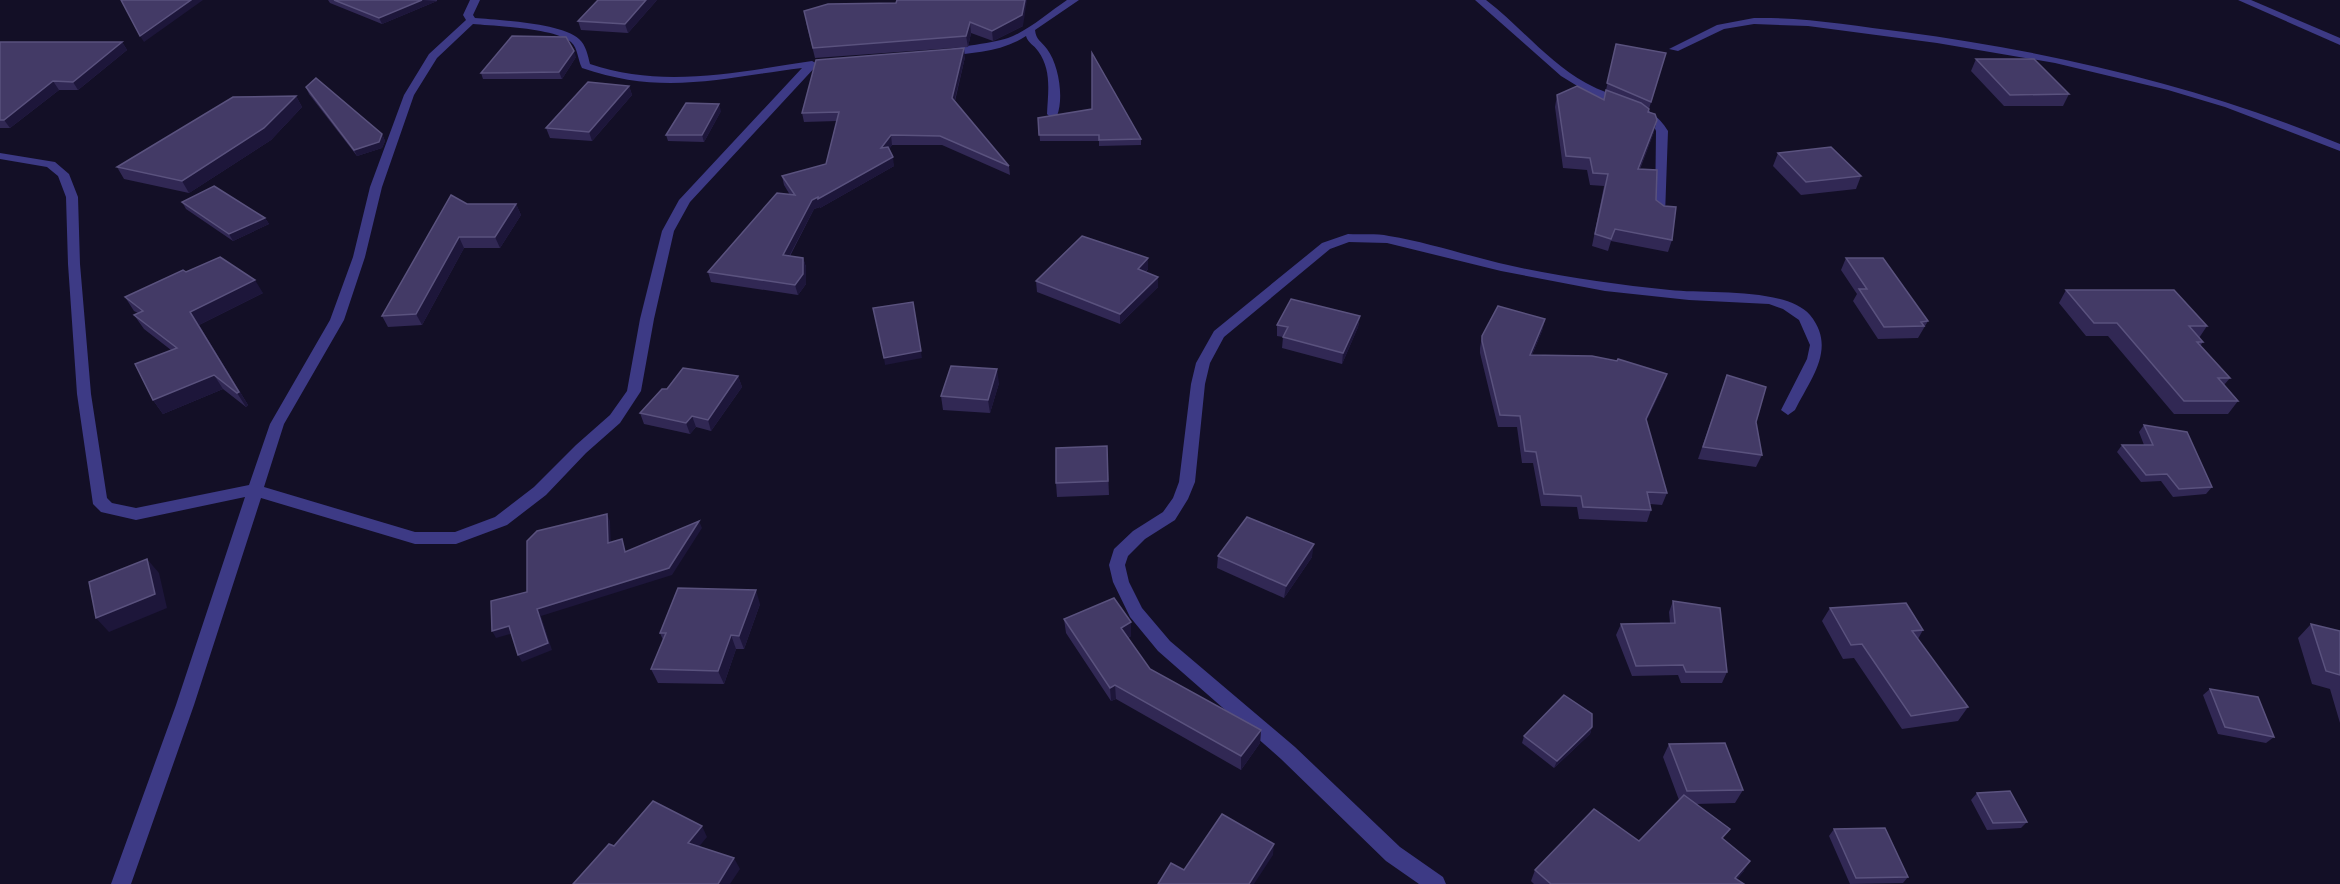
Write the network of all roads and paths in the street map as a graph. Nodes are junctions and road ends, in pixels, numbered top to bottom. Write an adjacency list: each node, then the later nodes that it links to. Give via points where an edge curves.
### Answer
1 (475, 0): 5 (street, via 468,15)
2 (1074, 0): 6 (street)
3 (1480, 0): 13 (street, via 1576,82 1657,120 1662,131)
4 (2243, 0): 7 (street)
5 (471, 21): 15 (street, via 433,56 409,95 376,187 359,257 337,320 277,424); 15 (street, via 571,36 579,44 586,66 631,80 686,81 817,63 675,215 647,319 634,391 615,419 540,491 501,521 456,538 415,538)
6 (1030, 29): 9 (street, via 1000,45); 10 (street, via 1031,39 1043,50 1054,74)
7 (2340, 42)
8 (1674, 49): 11 (street, via 1710,30 1748,21 1816,24 1910,36 2147,81 2286,125)
9 (937, 54)
10 (1053, 114)
11 (2340, 148)
12 (0, 156): 15 (street, via 51,164 63,174 72,197 84,394 99,500 107,508 136,514)
13 (1661, 212)
14 (1788, 410): 17 (street, via 1818,345 1804,317 1788,306 1771,300 1605,287 1387,239 1348,238 1326,246 1215,340 1198,384 1187,482 1169,516 1120,553 1117,565 1121,582 1136,612 1164,646 1288,753 1393,854)
15 (254, 490): 16 (street, via 185,705)
16 (121, 884)
17 (1436, 884)

